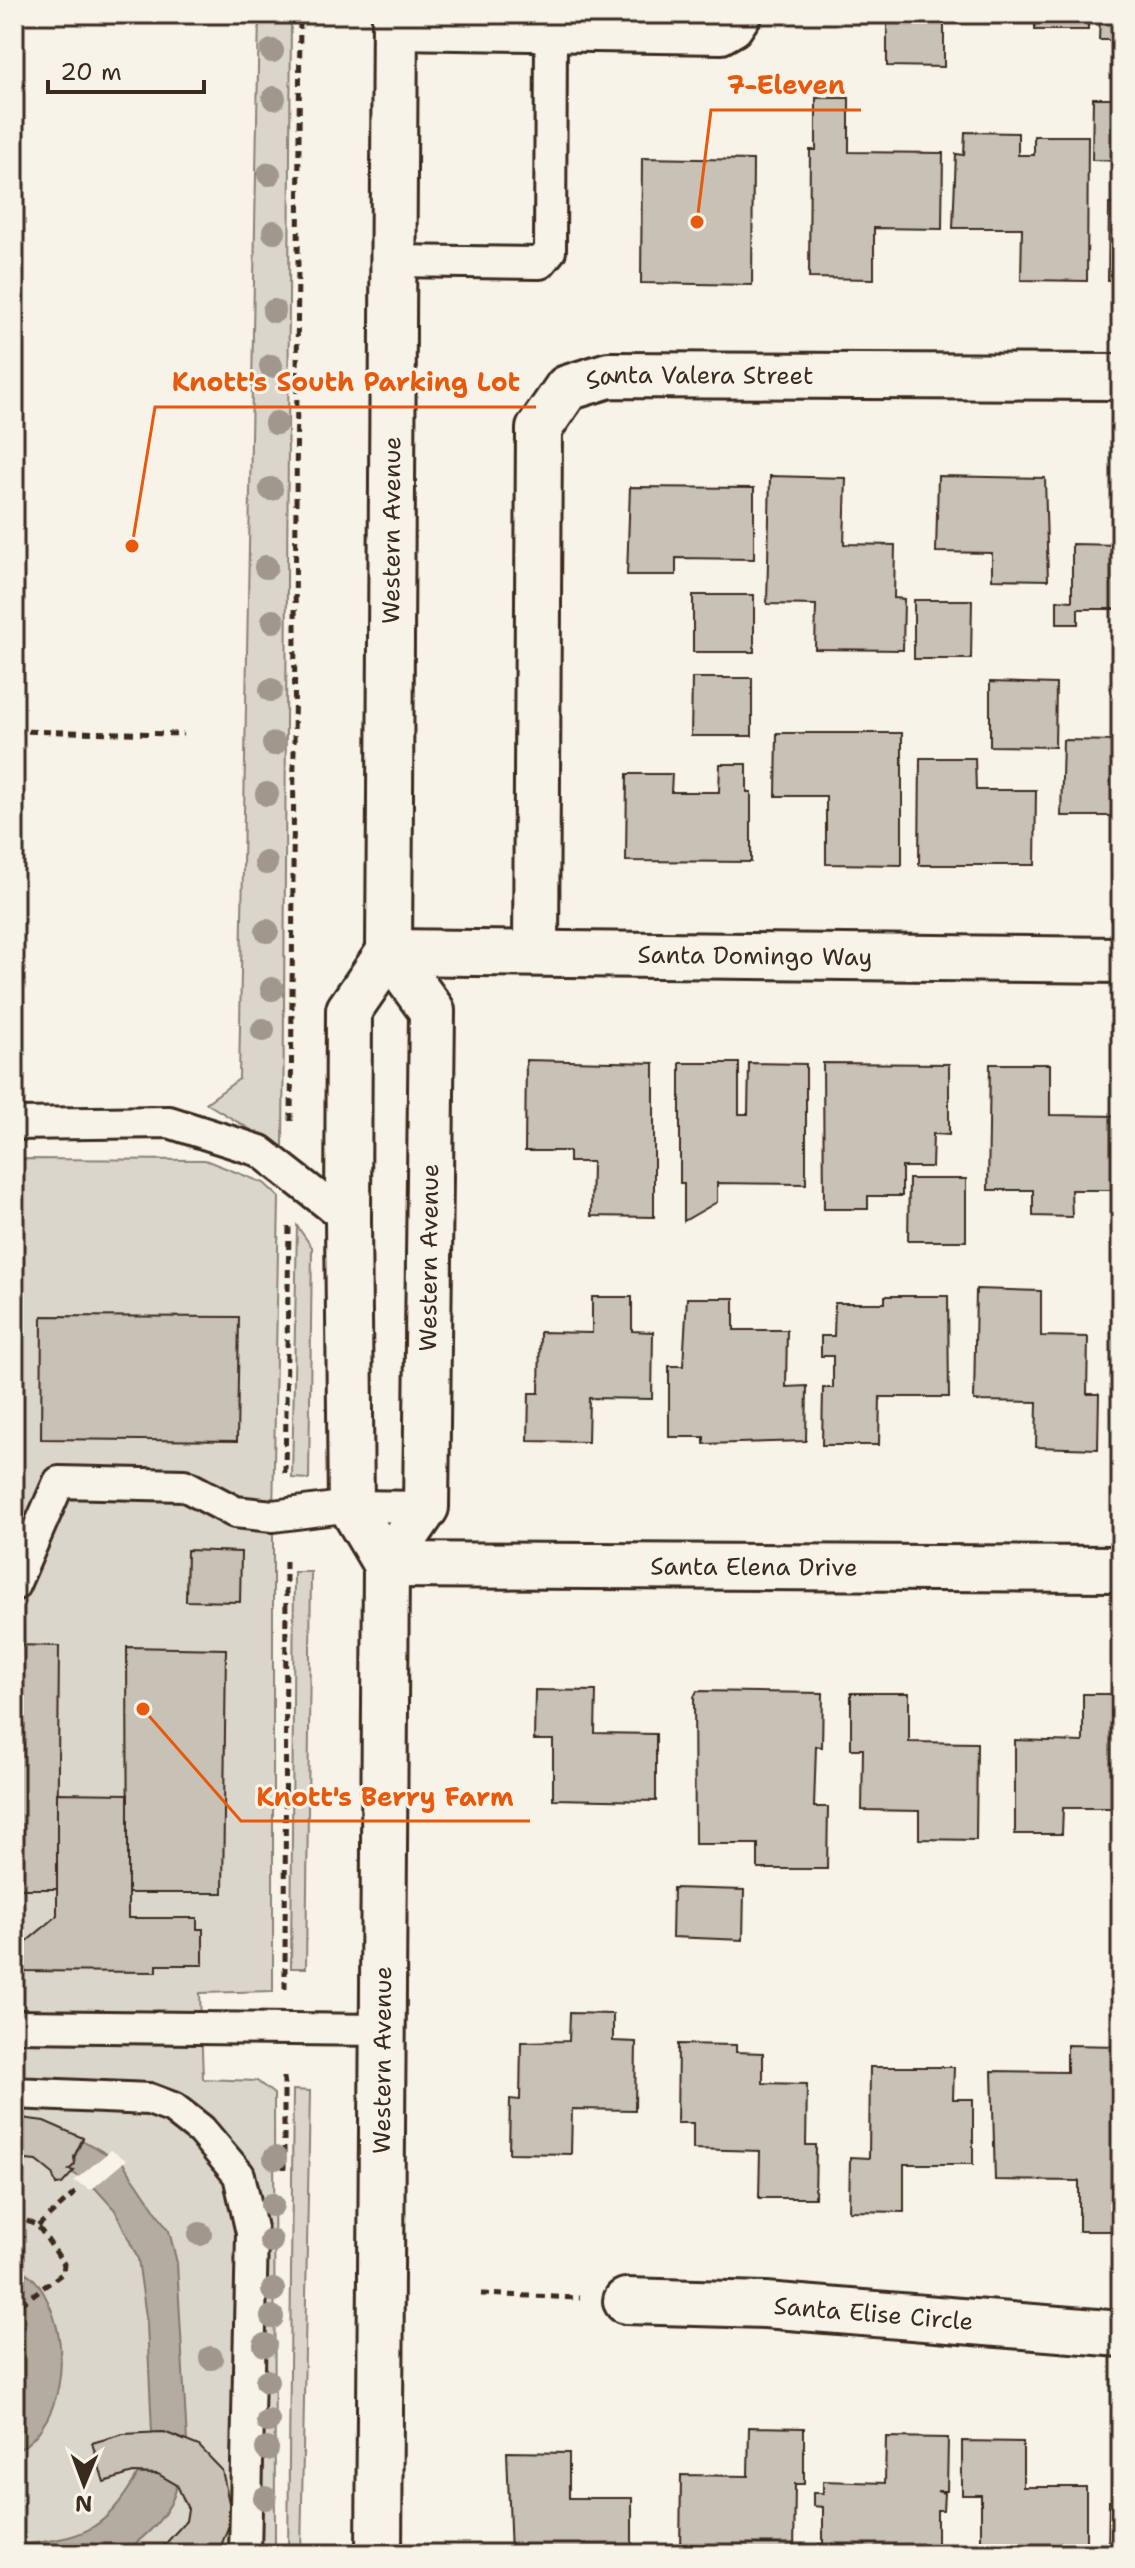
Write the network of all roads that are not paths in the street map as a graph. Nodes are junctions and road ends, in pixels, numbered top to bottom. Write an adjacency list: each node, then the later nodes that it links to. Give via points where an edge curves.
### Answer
1 (747, 14): 3 (lane, via 722,38)
2 (395, 23): 3 (lane); 4 (main road, Western Avenue)
3 (551, 35): 4 (lane, via 550,251 540,263)
4 (393, 261): 6 (main road, Western Avenue)
5 (1121, 377): 7 (main road, Santa Valera Street, via 609,375 567,388 539,429)
6 (389, 952): 7 (main road, Santa Domingo Way); 10 (main road, via 349,1010); 12 (main road, Western Avenue, via 432,1011)
7 (536, 953): 8 (main road, Santa Domingo Way)
8 (1121, 960)
9 (21, 1124): 10 (lane, via 169,1122 260,1151)
10 (348, 1220): 11 (main road)
11 (351, 1506): 12 (lane); 13 (main road); 15 (lane, via 284,1516 235,1512 184,1485 59,1482)
12 (426, 1507): 13 (main road)
13 (386, 1565): 14 (main road, Santa Elena Drive); 17 (main road, Western Avenue)
14 (1121, 1569)
15 (14, 1585)
16 (14, 2026): 17 (lane)
17 (383, 2030): 22 (main road, Western Avenue)
18 (14, 2093): 21 (lane, via 149,2099 173,2108 201,2130 239,2175 252,2233)
19 (626, 2301): 20 (main road, Santa Elise Circle, via 765,2305)
20 (1121, 2334)
21 (245, 2554)
22 (379, 2554)

